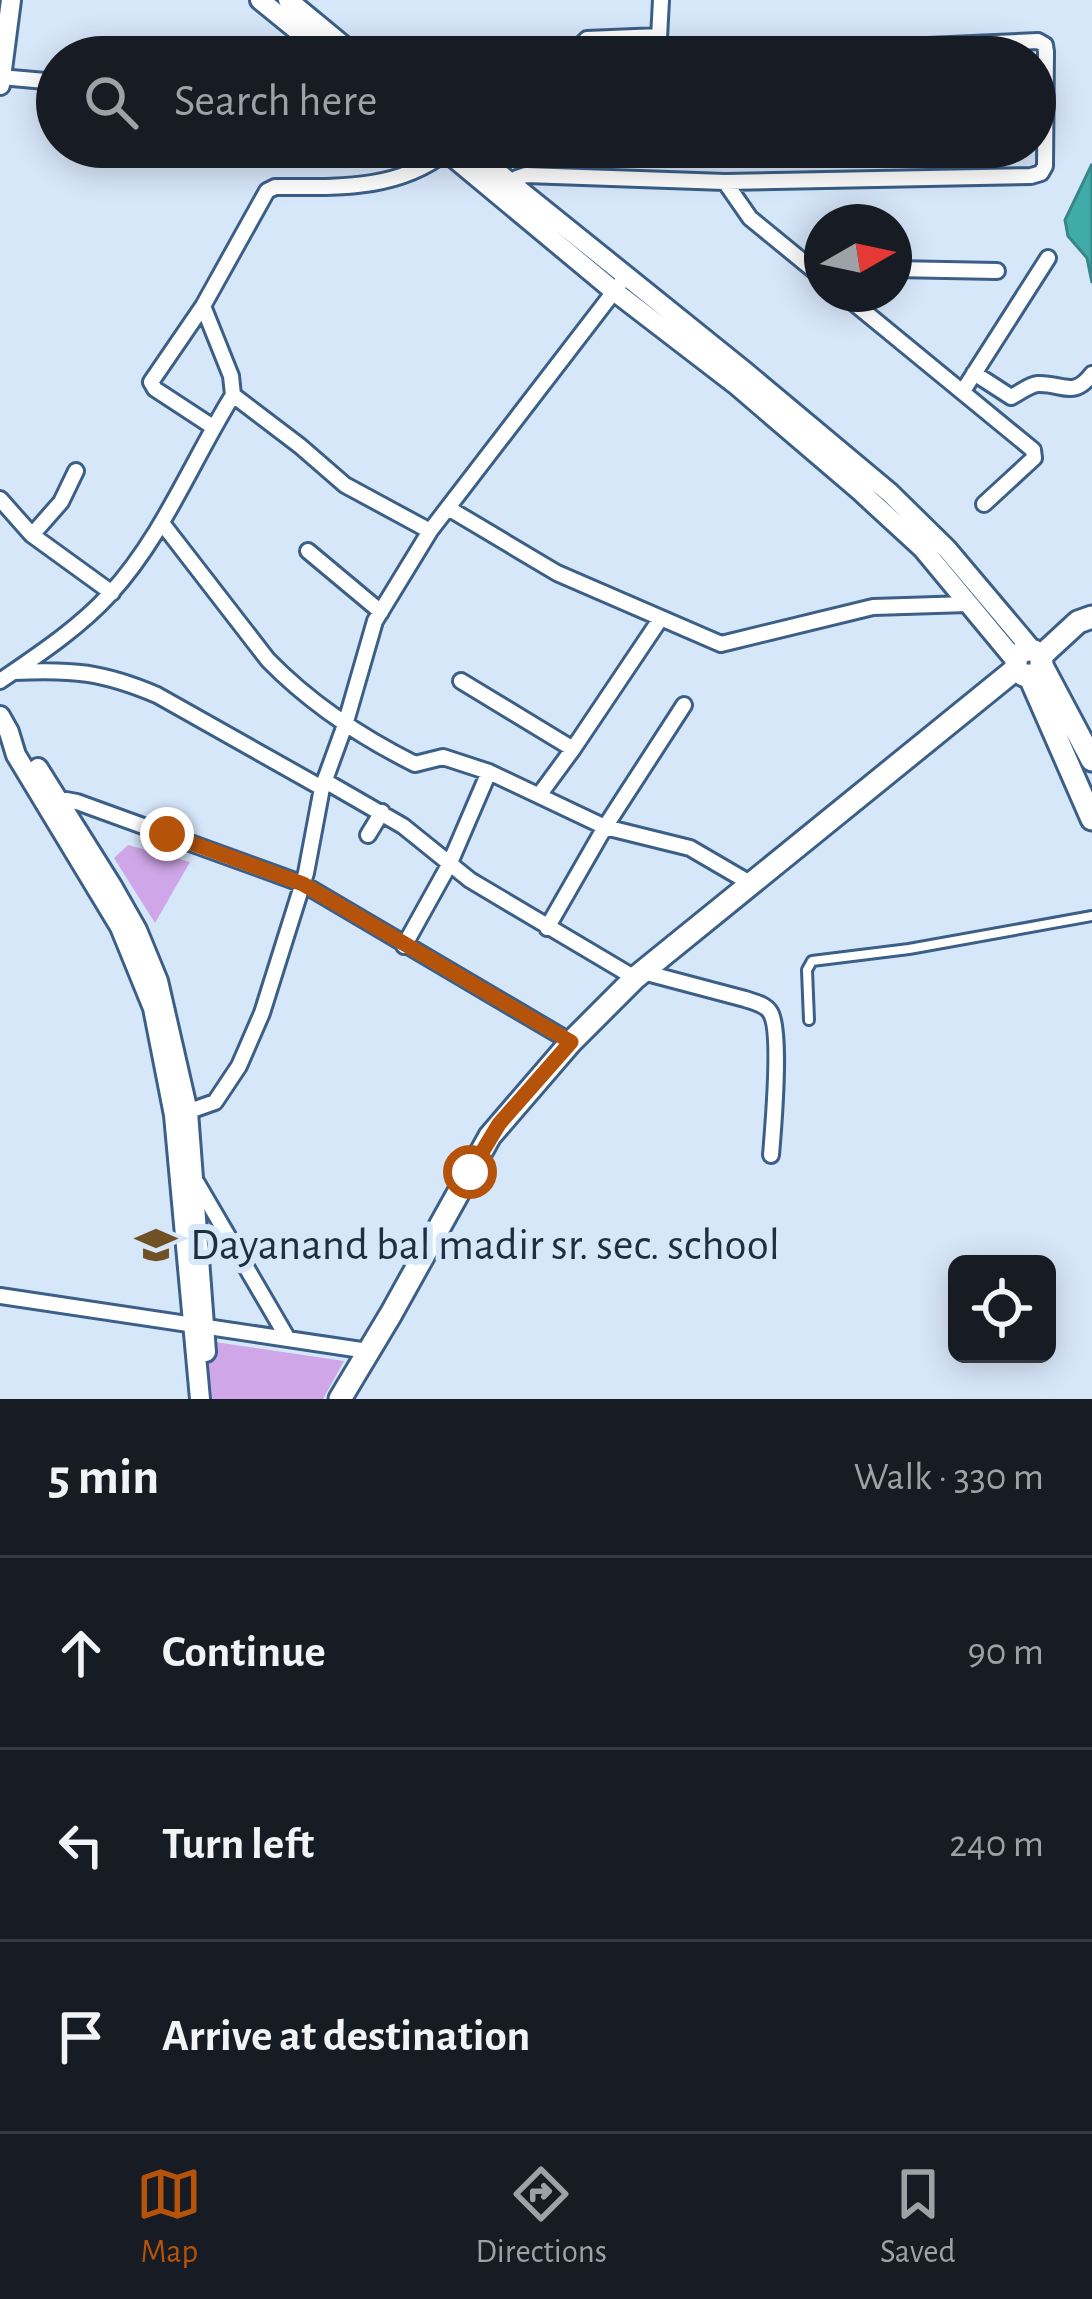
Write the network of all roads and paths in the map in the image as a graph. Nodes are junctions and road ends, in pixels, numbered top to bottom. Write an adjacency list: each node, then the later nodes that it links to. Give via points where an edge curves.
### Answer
1 (10, 0): 8 (street)
2 (260, 0): 5 (street)
3 (288, 0): 6 (street)
4 (661, 0): 7 (street)
5 (304, 36)
6 (332, 36)
7 (659, 36)
8 (0, 80): 9 (street)
9 (36, 81)
10 (423, 168): 20 (street, via 393,181 267,191)
11 (476, 168): 14 (street)
12 (1044, 168): 13 (street, via 1031,176)
13 (725, 182): 14 (street, via 526,175); 16 (street, via 750,218)
14 (506, 191): 19 (street)
15 (1048, 258): 22 (street)
16 (804, 261)
17 (912, 269): 18 (street)
18 (997, 271)
19 (620, 283): 30 (street); 36 (street, via 860,490); 40 (street, via 890,493 947,549)
20 (203, 306): 25 (street); 26 (street, via 152,382)
21 (865, 312): 24 (street)
22 (974, 373): 23 (street, via 1011,397 1037,384 1076,389); 24 (street)
23 (1092, 374)
24 (963, 391): 29 (street, via 1035,453)
25 (232, 394): 26 (street); 32 (street, via 345,485)
26 (213, 427): 31 (street)
27 (76, 471): 33 (street, via 58,508)
28 (0, 499): 33 (street)
29 (984, 504)
30 (448, 508): 32 (street); 39 (street, via 557,573)
31 (162, 523): 35 (street); 45 (street, via 268,660)
32 (430, 531): 37 (street)
33 (32, 535): 35 (street)
34 (308, 551): 37 (street)
35 (112, 593): 41 (street)
36 (968, 604): 39 (street, via 873,607 726,644); 40 (street)
37 (381, 611): 45 (street)
38 (1087, 615): 40 (main road)
39 (662, 618): 46 (street)
40 (1029, 663): 47 (main road); 53 (main road); 58 (main road)
41 (7, 677): 49 (street, via 75,670 136,686)
42 (461, 680): 46 (street)
43 (684, 706): 54 (street)
44 (4, 724): 51 (street, via 16,755)
45 (345, 725): 48 (street, via 415,764 443,757); 49 (street)
46 (573, 749): 50 (street)
47 (1092, 760)
48 (489, 772): 50 (street); 56 (street)
49 (323, 784): 52 (street); 57 (street)
50 (540, 794): 54 (street)
51 (55, 805): 57 (street, via 77,802); 65 (street, via 142,980)
52 (382, 812): 55 (street); 56 (street)
53 (1092, 819)
54 (605, 827): 58 (street, via 690,848); 60 (street)
55 (368, 835)
56 (449, 865): 60 (street); 61 (street)
57 (303, 884): 61 (street); 65 (street, via 239,1066 215,1102)
58 (750, 884): 62 (main road)
59 (1092, 916): 63 (lane, via 812,961)
60 (547, 928): 62 (street)
61 (404, 946): 64 (street)
62 (639, 975): 64 (main road); 66 (street, via 770,1011)
63 (809, 1020)
64 (571, 1042): 72 (main road, via 490,1136)
65 (181, 1114): 67 (street); 68 (street)
66 (771, 1156)
67 (195, 1180): 68 (street); 71 (street)
68 (192, 1245): 70 (street)
69 (1, 1297): 70 (street)
70 (199, 1326): 71 (street); 73 (street)
71 (288, 1339): 72 (street)
72 (368, 1351): 74 (main road)
73 (204, 1399)
74 (340, 1399)

